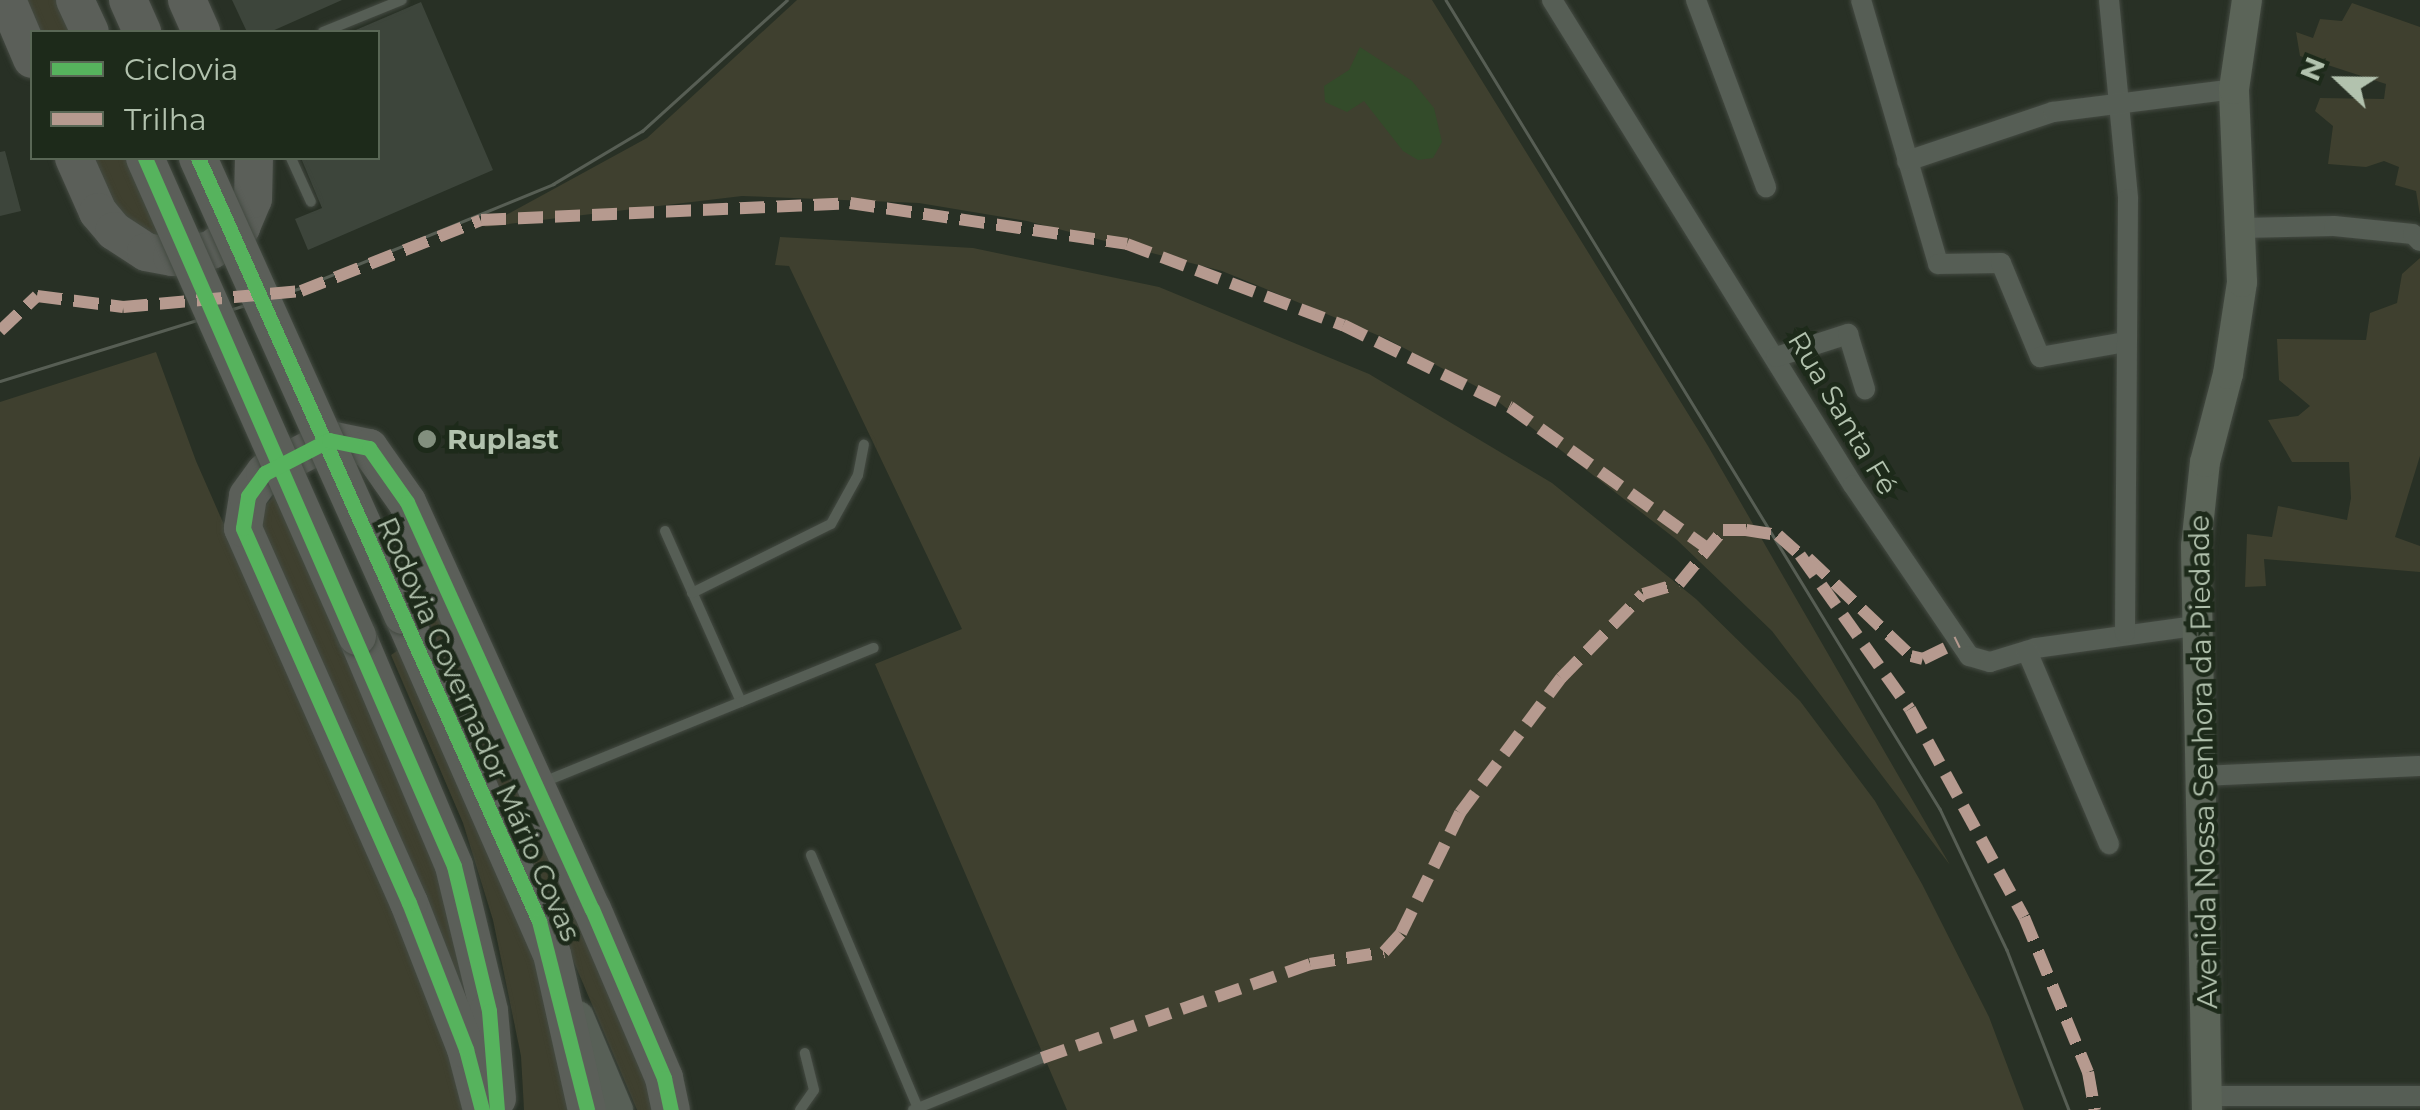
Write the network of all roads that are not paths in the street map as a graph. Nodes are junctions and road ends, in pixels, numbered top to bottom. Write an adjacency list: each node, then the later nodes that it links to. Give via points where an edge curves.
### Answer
1 (7, 0): 15 (highway)
2 (75, 0): 11 (highway)
3 (128, 0): 12 (highway)
4 (187, 0): 13 (highway)
5 (402, 0): 14 (lane)
6 (1552, 0): 29 (street, Rua Santa Fé)
7 (1696, 0): 24 (street)
8 (1860, 0): 23 (street)
9 (2109, 0): 17 (street)
10 (2247, 0): 16 (street, Avenida Nossa Senhora da Piedade)
11 (89, 30)
12 (141, 30)
13 (200, 30)
14 (328, 30)
15 (30, 54)
16 (2234, 89): 17 (street); 26 (street, Avenida Nossa Senhora da Piedade)
17 (2122, 100): 23 (street, via 2041,116); 28 (street)
18 (75, 160): 21 (highway, via 114,231 146,252 172,257 210,250 241,226 253,199)
19 (146, 160): 52 (highway, bridge, via 454,866 489,1011)
20 (199, 160): 44 (highway, Rodovia Governador Mário Covas, bridge)
21 (254, 160)
22 (293, 160): 25 (lane)
23 (1907, 161): 28 (street, via 1936,259 1946,267 1980,259 2001,263 2040,357)
24 (1766, 186)
25 (311, 202)
26 (2242, 228): 27 (street, via 2334,226 2414,234); 34 (street, Avenida Nossa Senhora da Piedade, via 2238,322 2198,507)
27 (2420, 241)
28 (2125, 342): 35 (street)
29 (1776, 356): 30 (street, via 1848,334); 37 (street, Rua Santa Fé, via 1965,652 1981,663)
30 (1865, 389)
31 (864, 444): 33 (lane, via 858,475 831,524)
32 (665, 531): 33 (lane)
33 (692, 593): 38 (lane)
34 (2194, 626): 35 (street, Rua Santa Fé); 40 (street, Avenida Nossa Senhora da Piedade)
35 (2124, 634): 37 (street, Rua Santa Fé)
36 (874, 648): 38 (lane)
37 (2027, 651): 42 (street)
38 (741, 702): 41 (lane)
39 (2420, 766): 40 (street)
40 (2201, 776): 48 (street, Avenida Nossa Senhora da Piedade)
41 (536, 786): 51 (highway, via 380,459 356,442 329,440 265,472 244,510 256,568 409,903 466,1048); 55 (highway, via 664,1078)
42 (2109, 844)
43 (811, 855): 50 (lane)
44 (552, 954): 53 (highway, Rodovia Governador Mário Covas); 54 (main road)
45 (805, 1052): 56 (lane, via 814,1090)
46 (1042, 1058): 50 (lane)
47 (2420, 1096): 49 (street)
48 (2208, 1103): 49 (street)
49 (2330, 1103)
50 (915, 1109)
51 (482, 1110)
52 (497, 1110)
53 (587, 1110)
54 (617, 1110)
55 (671, 1110)
56 (800, 1110)

